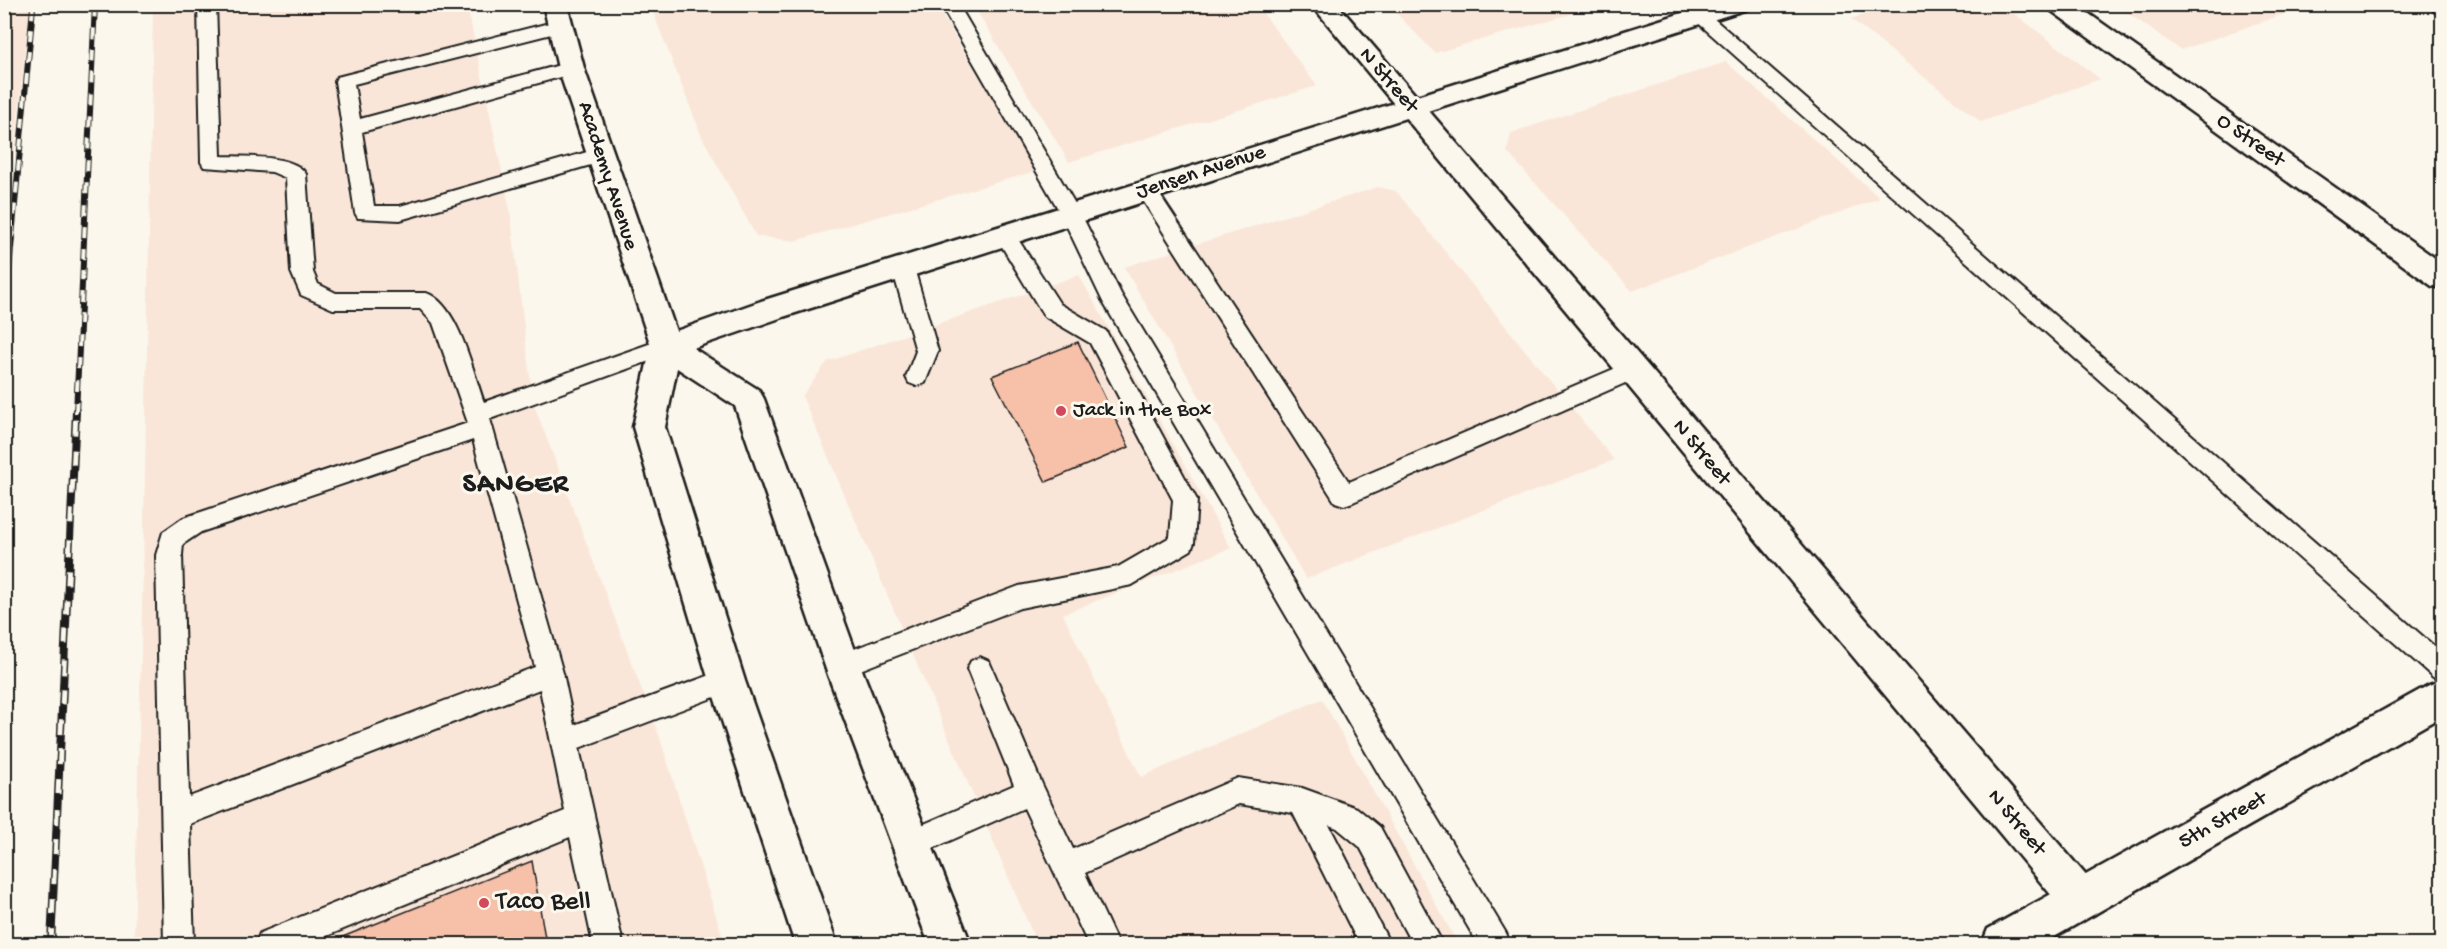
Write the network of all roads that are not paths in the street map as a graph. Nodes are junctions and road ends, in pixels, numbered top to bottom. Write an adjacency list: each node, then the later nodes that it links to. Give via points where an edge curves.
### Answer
1 (207, 4): 22 (lane, via 211,162 275,165 296,174 302,272 309,289 333,301 426,301 443,319)
2 (949, 4): 15 (lane)
3 (1323, 4): 11 (main road, N Street)
4 (1737, 4): 8 (main road, Jensen Avenue)
5 (2058, 4): 18 (main road, O Street)
6 (2436, 4): 7 (lane)
7 (2442, 9)
8 (1693, 10): 11 (main road, Jensen Avenue); 25 (lane)
9 (558, 15): 10 (main road, Academy Avenue); 12 (lane, via 344,81)
10 (571, 68): 12 (lane); 13 (main road, Academy Avenue)
11 (1411, 108): 14 (main road, Jensen Avenue); 20 (main road, N Street)
12 (352, 128): 13 (lane, via 365,213 400,213)
13 (601, 155): 19 (main road, Academy Avenue)
14 (1147, 191): 15 (main road, Jensen Avenue); 20 (lane, via 1344,495)
15 (1071, 214): 16 (main road, Jensen Avenue); 45 (lane, via 1111,296)
16 (1005, 235): 17 (main road, Jensen Avenue); 23 (lane, via 1052,310 1098,337 1185,500 1182,543 1123,577 1019,597)
17 (903, 268): 19 (main road, Jensen Avenue); 21 (lane, via 927,351)
18 (2442, 278)
19 (666, 346): 22 (lane); 23 (main road, via 748,399); 27 (main road, via 650,427)
20 (1631, 371): 36 (main road, N Street)
21 (917, 377)
22 (478, 421): 26 (lane); 32 (lane, via 192,525 172,539 169,555)
23 (842, 665): 34 (main road)
24 (980, 669): 30 (lane)
25 (2442, 669)
26 (550, 673): 29 (lane); 32 (lane)
27 (727, 681): 29 (lane); 40 (main road)
28 (2442, 697): 36 (main road, 5th Street)
29 (564, 741): 33 (lane)
30 (1031, 791): 34 (lane); 35 (lane)
31 (1302, 801): 35 (lane, via 1238,791); 43 (lane); 44 (lane, via 1347,818 1370,837)
32 (175, 816): 37 (lane)
33 (580, 819): 38 (lane); 39 (lane)
34 (911, 844): 41 (main road)
35 (1066, 866): 42 (lane)
36 (2081, 900): 46 (main road, 5th Street)
37 (178, 945)
38 (271, 945)
39 (608, 945)
40 (816, 945)
41 (950, 945)
42 (1103, 945)
43 (1375, 945)
44 (1428, 945)
45 (1495, 945)
46 (2003, 945)

